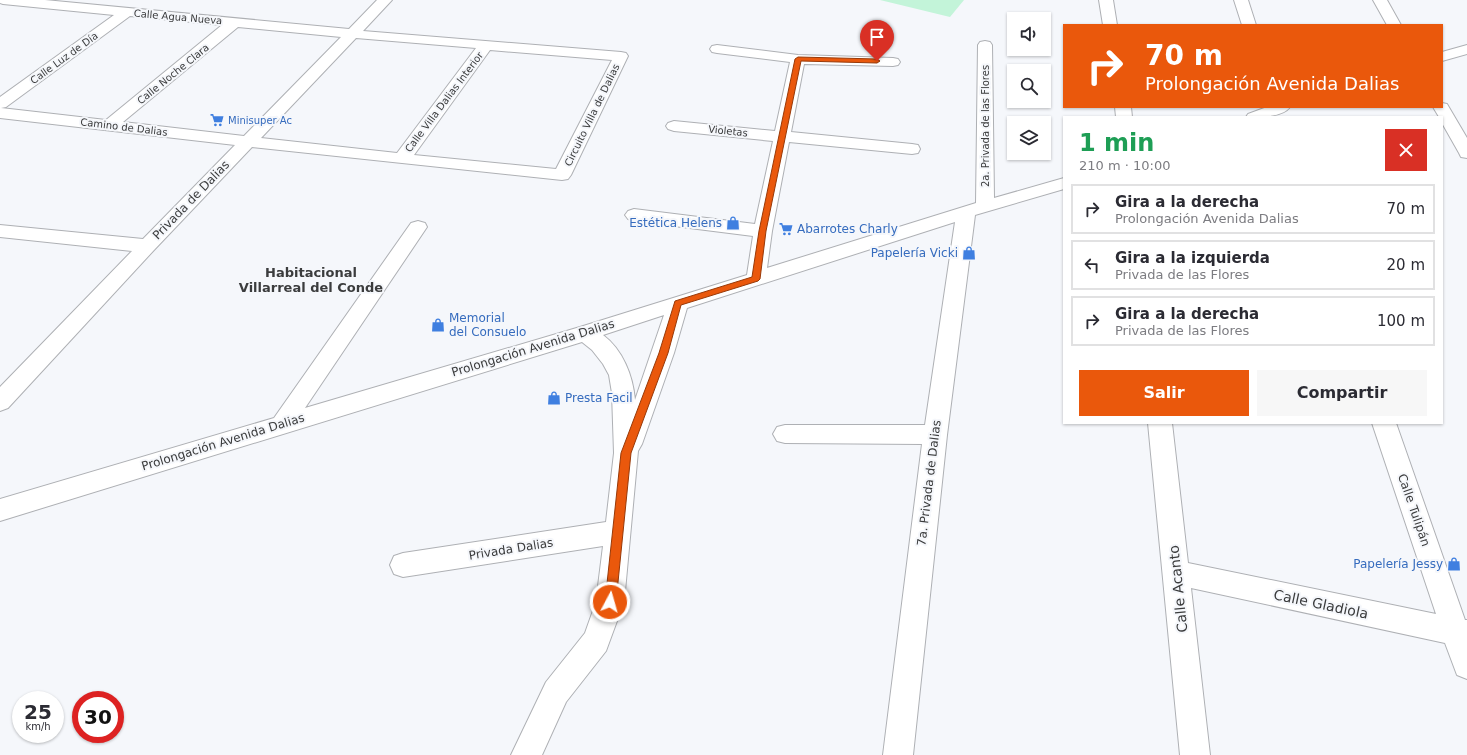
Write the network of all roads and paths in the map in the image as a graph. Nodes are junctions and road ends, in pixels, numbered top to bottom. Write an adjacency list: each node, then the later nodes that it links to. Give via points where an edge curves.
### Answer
1 (3, 0): 6 (street, Calle Agua Nueva)
2 (385, 0): 13 (street, Privada de Dalias)
3 (1106, 0): 10 (street)
4 (1241, 0): 11 (street)
5 (1380, 0): 12 (street)
6 (24, 2): 7 (street, Calle Agua Nueva); 8 (street)
7 (127, 12): 9 (street, Calle Agua Nueva); 21 (street, Calle Luz de Día)
8 (6, 14)
9 (235, 22): 13 (street, Calle Agua Nueva); 26 (street, Calle Noche Clara)
10 (1110, 24)
11 (1249, 24)
12 (1393, 24)
13 (353, 34): 14 (street, Circuito Villa de Dalias); 29 (street, Privada de Dalias)
14 (486, 45): 32 (street, Calle Villa Dalias Interior); 32 (street, Circuito Villa de Dalias, via 621,56 562,175)
15 (985, 45): 34 (street, 2a. Privada de las Flores)
16 (717, 49): 19 (street)
17 (1467, 49): 18 (street)
18 (1443, 57)
19 (798, 59): 20 (street); 28 (street)
20 (893, 62)
21 (0, 104)
22 (1442, 108): 31 (street)
23 (1278, 110): 25 (street)
24 (0, 113): 26 (street, Camino de Dalias)
25 (1257, 116)
26 (110, 126): 29 (street, Camino de Dalias)
27 (674, 126): 28 (street, Violetas)
28 (782, 136): 30 (street, Violetas); 38 (street)
29 (249, 141): 32 (street, Circuito Villa de Dalias); 39 (street, Privada de Dalias)
30 (912, 149)
31 (1467, 153)
32 (402, 159)
33 (1063, 183): 34 (street, Prolongación Avenida Dalias)
34 (976, 210): 40 (street, Prolongación Avenida Dalias); 48 (street, 7a. Privada de Dalias)
35 (634, 215): 38 (street)
36 (418, 227): 44 (street)
37 (0, 231): 39 (street)
38 (763, 231): 40 (street)
39 (147, 246): 43 (street, Privada de Dalias)
40 (756, 279): 41 (street, Prolongación Avenida Dalias)
41 (678, 304): 42 (street, Prolongación Avenida Dalias); 49 (street)
42 (585, 333): 44 (street, Prolongación Avenida Dalias); 49 (street, via 600,344 620,375)
43 (0, 402)
44 (282, 424): 50 (street, Prolongación Avenida Dalias)
45 (1160, 424): 53 (street, Calle Acanto)
46 (1384, 424): 54 (street, Calle Tulipán)
47 (785, 434): 48 (street)
48 (935, 435): 57 (street, 7a. Privada de Dalias)
49 (626, 453): 51 (street)
50 (0, 510)
51 (618, 532): 52 (street, Privada Dalias); 56 (street, via 610,602 596,641 556,692)
52 (403, 566)
53 (1176, 574): 54 (street, Calle Gladiola); 58 (street, Calle Acanto)
54 (1462, 633): 55 (street, Calle Tulipán)
55 (1467, 665)
56 (526, 755)
57 (898, 755)
58 (1196, 755)

